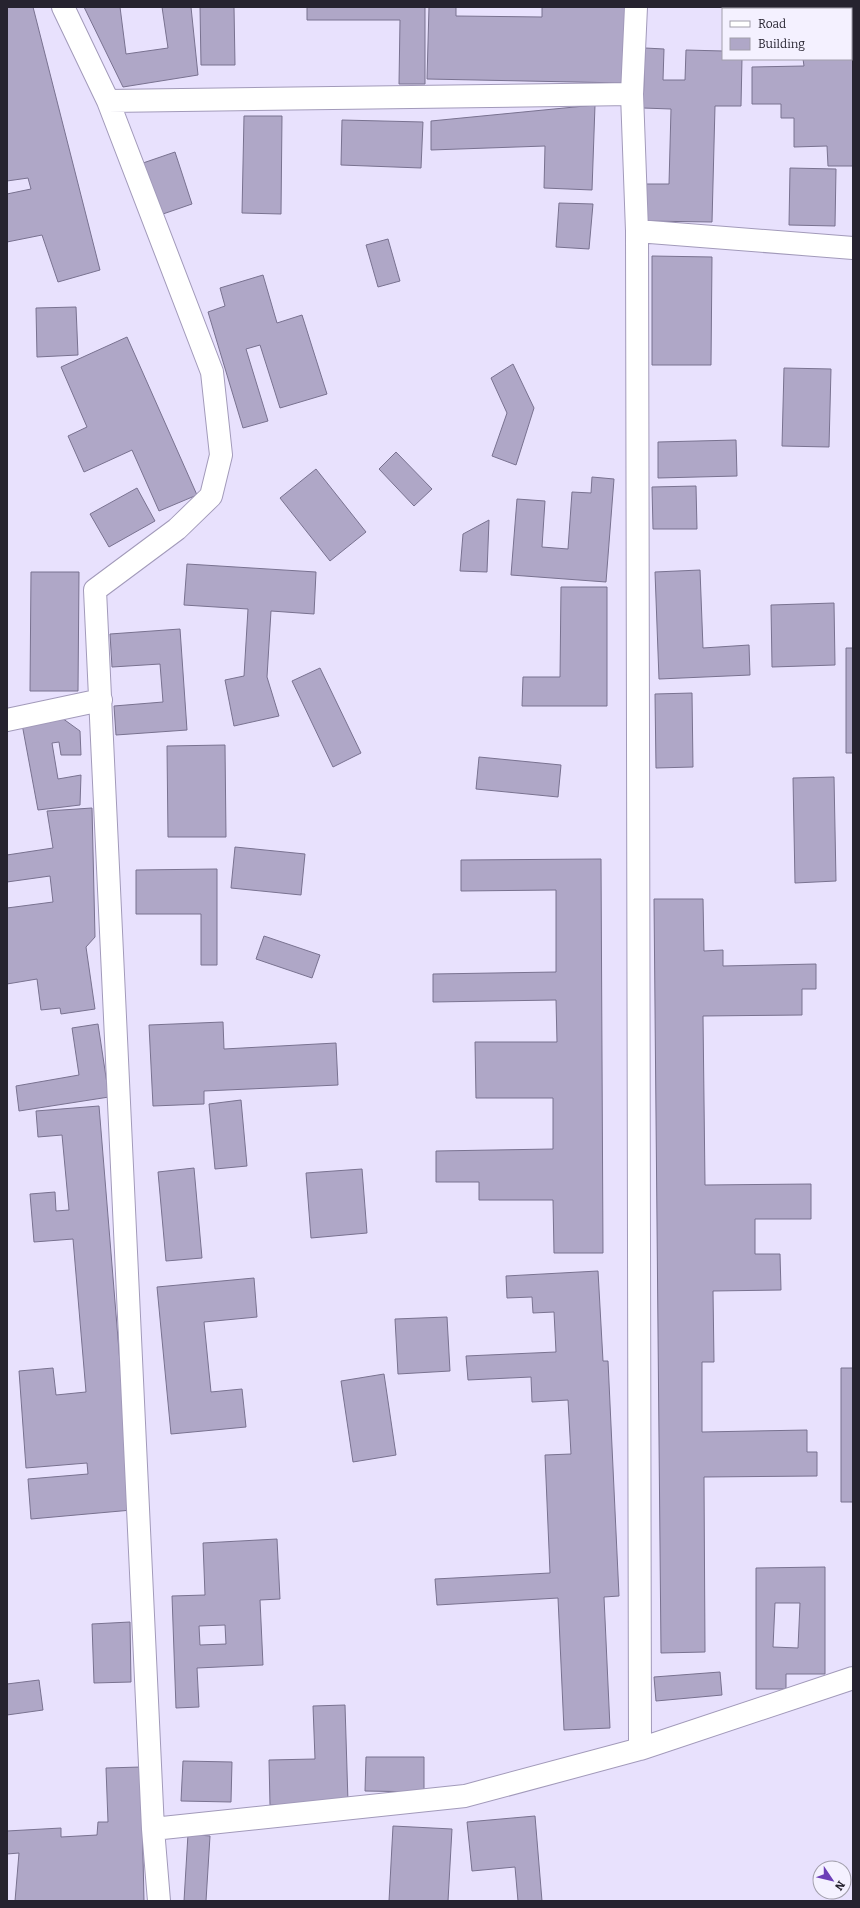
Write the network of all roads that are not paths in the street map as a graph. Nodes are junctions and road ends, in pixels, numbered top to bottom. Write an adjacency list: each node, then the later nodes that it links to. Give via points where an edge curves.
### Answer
1 (63, 7): 4 (street)
2 (636, 7): 3 (street)
3 (632, 94): 4 (street); 5 (street)
4 (108, 101): 7 (street, via 212,372 221,455 211,496 177,529 95,590)
5 (637, 232): 6 (street); 10 (street)
6 (853, 248)
7 (101, 700): 8 (street); 11 (street)
8 (7, 720)
9 (853, 1678): 10 (street)
10 (640, 1749): 11 (street, via 465,1796)
11 (153, 1829): 12 (street)
12 (159, 1901)

